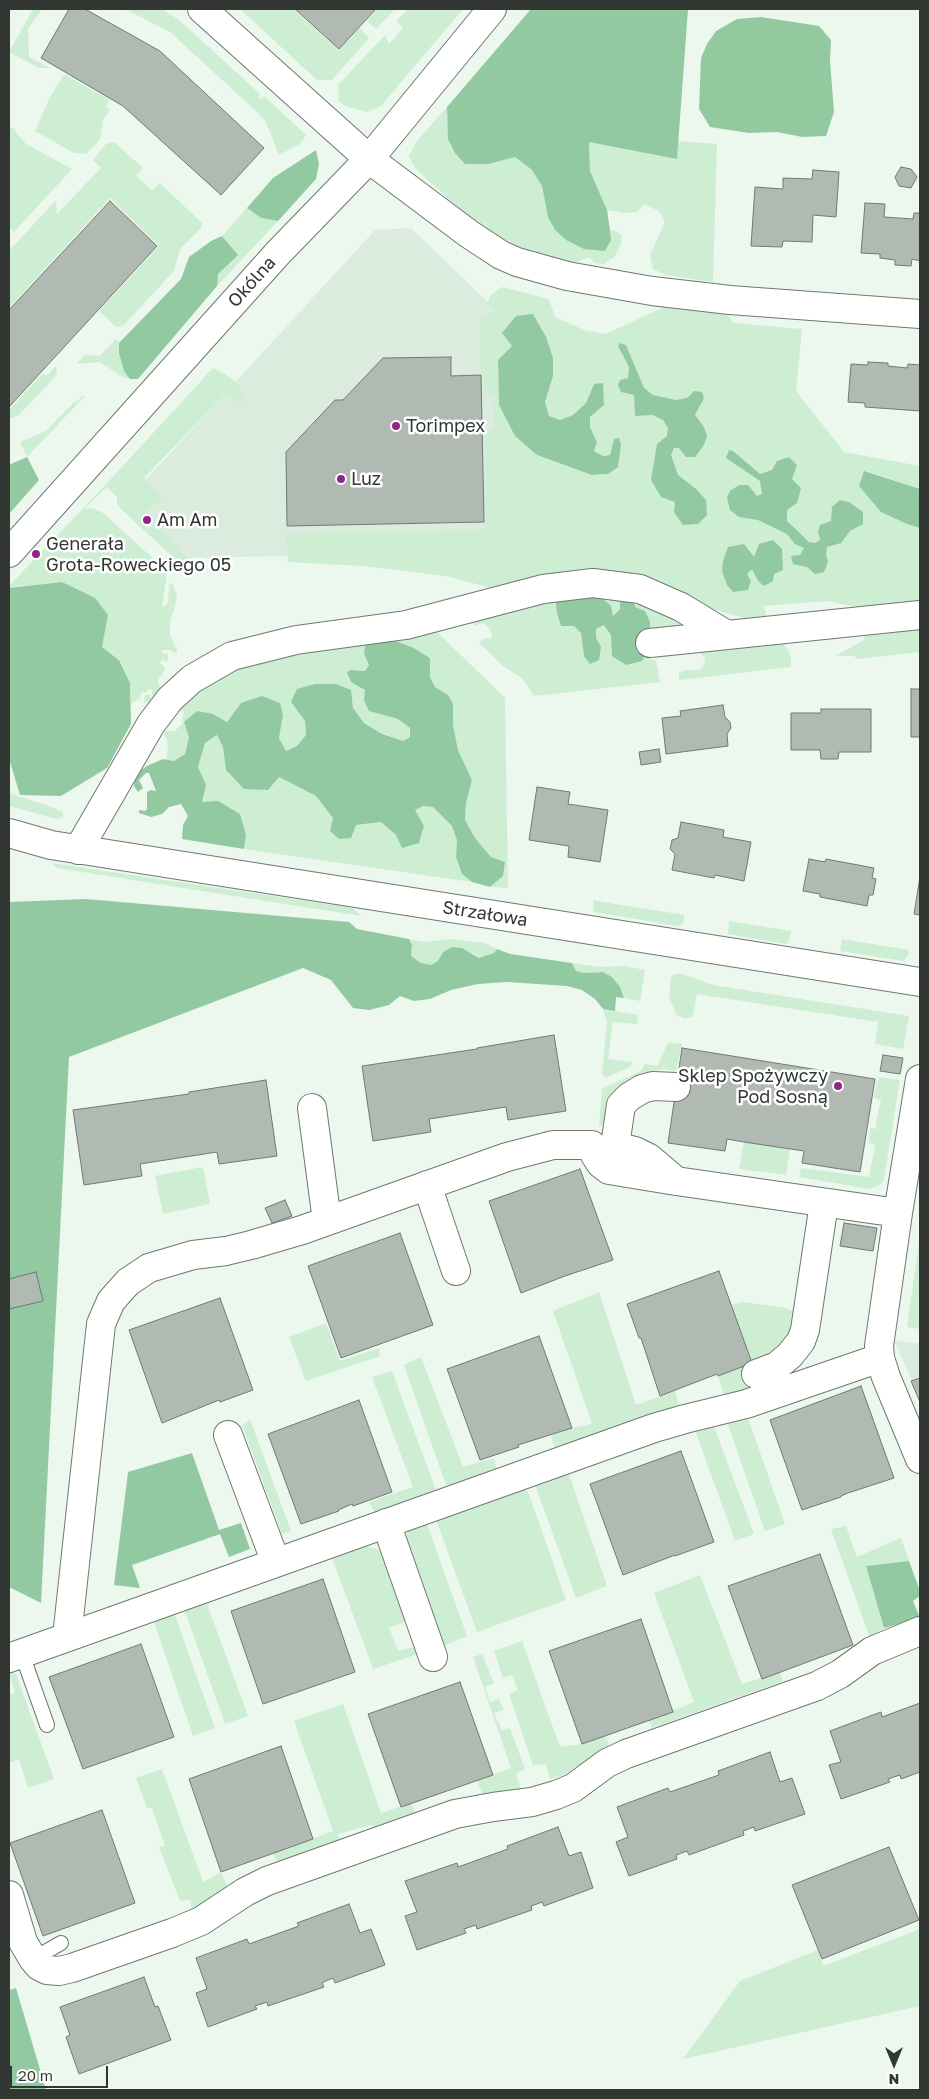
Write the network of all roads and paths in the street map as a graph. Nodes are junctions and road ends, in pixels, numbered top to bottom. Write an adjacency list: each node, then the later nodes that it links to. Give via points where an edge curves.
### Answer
1 (202, 9): 3 (street)
2 (492, 9): 3 (street, Okólna)
3 (368, 159): 4 (street, via 469,234 517,262 567,276 632,288 720,299); 5 (street, Okólna, via 278,253)
4 (920, 314)
5 (9, 553)
6 (920, 615): 7 (street)
7 (727, 636): 8 (street); 12 (street, via 681,607 640,589 593,583 543,589 406,625 296,640 232,656 192,679 170,700 151,724)
8 (650, 643)
9 (9, 833): 10 (street)
10 (51, 845): 11 (street); 12 (street, Strzałowa)
11 (9, 850)
12 (78, 850): 13 (street, Strzałowa)
13 (920, 982)
14 (920, 1079): 20 (street)
15 (676, 1087): 17 (street, via 653,1086 629,1096)
16 (312, 1108): 21 (street)
17 (604, 1145): 18 (street, via 537,1148); 19 (street, via 634,1151 649,1158 676,1181)
18 (427, 1186): 21 (street); 22 (street)
19 (824, 1203): 20 (street); 24 (street, via 801,1341 777,1366)
20 (898, 1213): 23 (street, via 881,1329)
21 (327, 1221): 30 (street, via 251,1245 149,1268 128,1282 111,1301 101,1324 97,1349)
22 (456, 1271)
23 (880, 1358): 26 (street); 27 (street, via 746,1404 654,1428)
24 (756, 1374)
25 (228, 1435): 28 (street)
26 (920, 1459)
27 (386, 1523): 28 (street); 32 (street)
28 (276, 1563): 30 (street)
29 (920, 1631): 36 (street, via 872,1651 817,1686 626,1754 601,1767 573,1788 556,1795 455,1814 361,1847 267,1881 201,1921 172,1934 72,1968 48,1970)
30 (67, 1637): 31 (street)
31 (15, 1656): 33 (lane)
32 (433, 1657)
33 (47, 1725)
34 (9, 1895): 36 (street, via 23,1942)
35 (61, 1943): 36 (lane)
36 (33, 1960)

